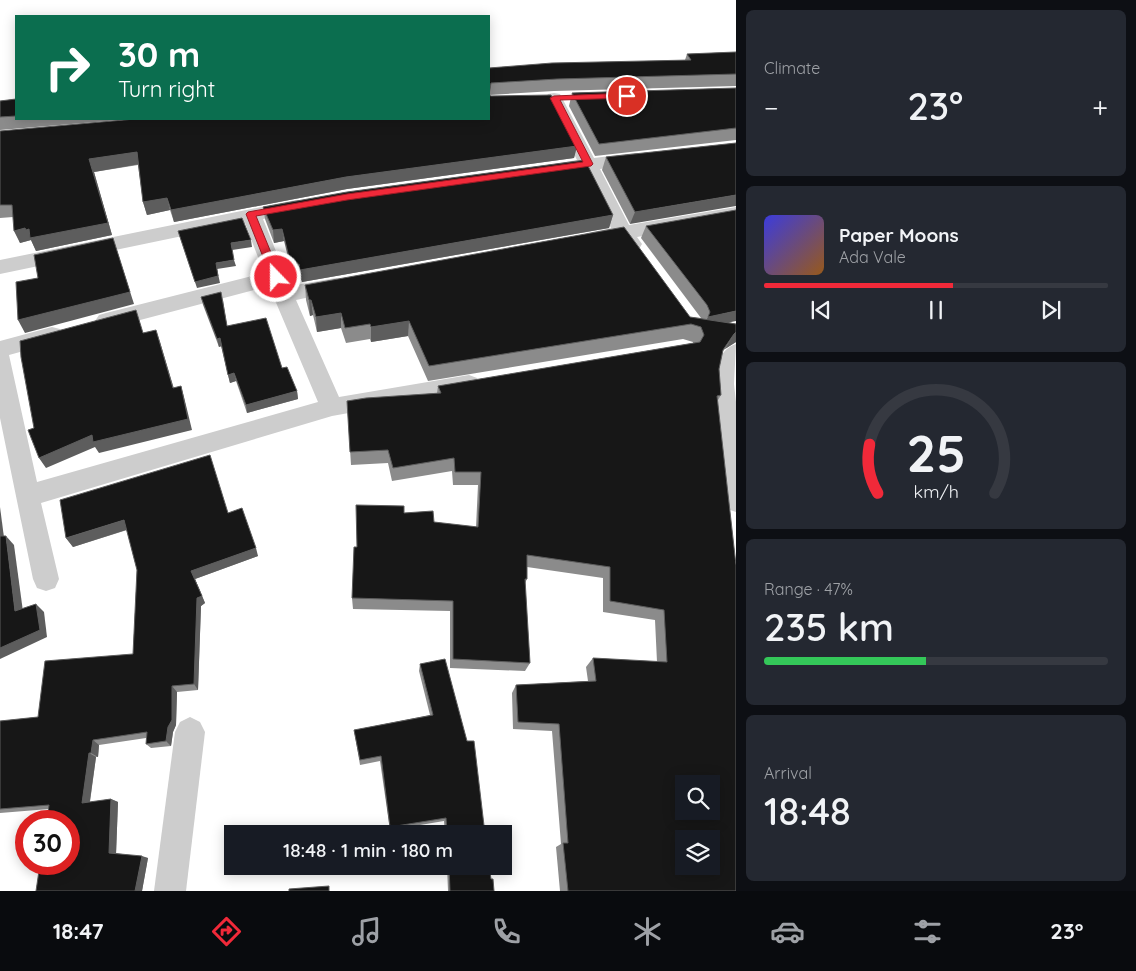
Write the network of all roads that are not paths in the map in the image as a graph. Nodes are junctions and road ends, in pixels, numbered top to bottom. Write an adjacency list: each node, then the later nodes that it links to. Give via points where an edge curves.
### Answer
1 (574, 98): 3 (street, via 545,99)
2 (653, 157): 3 (street)
3 (588, 164): 4 (street); 8 (street)
4 (540, 171)
5 (318, 202): 7 (street)
6 (736, 213): 8 (street)
7 (251, 214): 11 (street); 13 (street)
8 (624, 232): 9 (street); 10 (street)
9 (575, 241)
10 (640, 255)
11 (0, 267)
12 (351, 283): 13 (street)
13 (280, 286): 14 (street, via 76,329); 18 (street)
14 (0, 349)
15 (736, 352): 20 (street, via 727,366 723,384)
16 (0, 359): 19 (street)
17 (488, 381): 18 (street)
18 (332, 407): 19 (street)
19 (27, 496): 21 (street)
20 (736, 501)
21 (46, 579)
22 (190, 732): 23 (street)
23 (170, 891)

